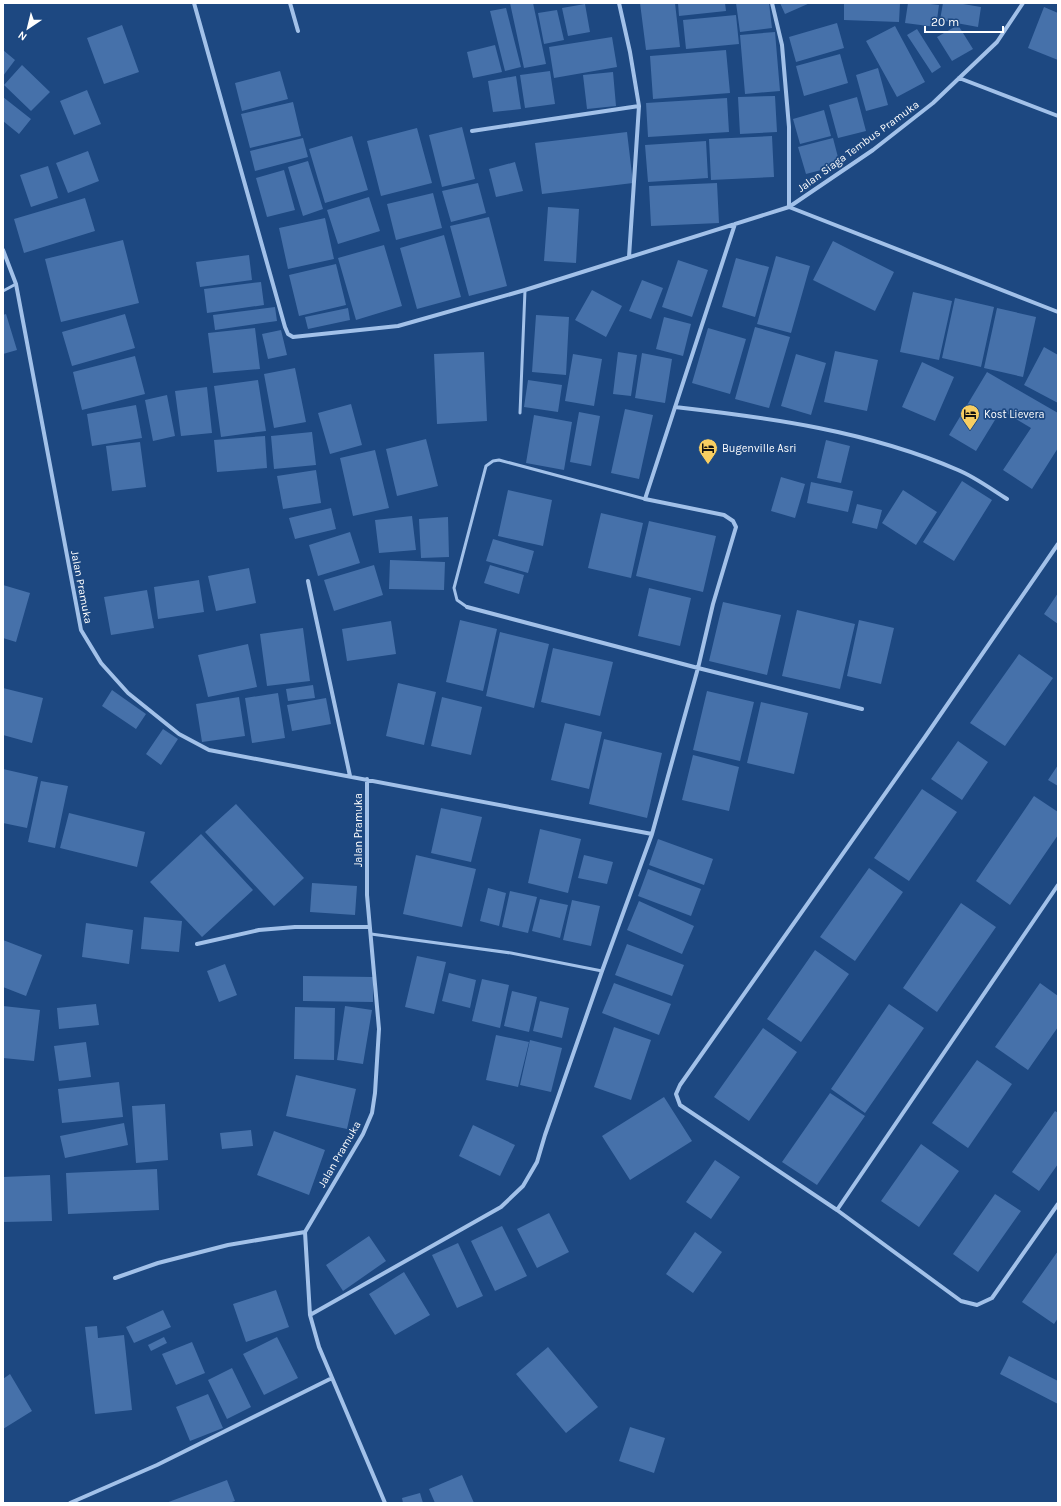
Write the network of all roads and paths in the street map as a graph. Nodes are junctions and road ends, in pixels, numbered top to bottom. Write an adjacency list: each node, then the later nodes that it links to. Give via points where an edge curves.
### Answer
1 (194, 3): 16 (street, Jalan Siaga Tembus Pramuka, via 288,334 293,337 398,326)
2 (290, 3): 6 (street)
3 (619, 3): 8 (street)
4 (772, 3): 11 (street, via 782,45 789,127)
5 (1023, 3): 7 (street, Jalan Siaga Tembus Pramuka, via 997,42)
6 (298, 31)
7 (959, 78): 9 (street); 11 (street, Jalan Siaga Tembus Pramuka, via 933,103 872,150)
8 (640, 106): 10 (street); 14 (street)
9 (1058, 116)
10 (472, 131)
11 (789, 207): 12 (street, Jalan Siaga Tembus Pramuka); 18 (street)
12 (734, 224): 14 (street, Jalan Siaga Tembus Pramuka); 19 (street)
13 (3, 250): 15 (street, Jalan Pramuka)
14 (629, 257): 16 (street, Jalan Siaga Tembus Pramuka)
15 (16, 284): 17 (lane); 28 (street, Jalan Pramuka, via 81,630 101,663 128,693 178,734 209,750)
16 (525, 290): 20 (lane)
17 (3, 291)
18 (1058, 312)
19 (675, 407): 21 (street); 22 (street, via 755,416 842,432 908,451 959,470)
20 (520, 413)
21 (645, 499): 25 (lane, via 499,460 493,461 486,466 454,588 457,600); 26 (street, via 724,515 733,521 736,527 713,604)
22 (1007, 499)
23 (1058, 544): 37 (street, via 676,1094 680,1105)
24 (308, 580): 28 (street)
25 (467, 606): 26 (street)
26 (698, 668): 27 (street); 30 (street)
27 (862, 709)
28 (350, 776): 29 (street, Jalan Pramuka)
29 (367, 779): 30 (street); 32 (street, Jalan Pramuka, via 367,895)
30 (652, 834): 35 (street)
31 (1058, 885): 37 (street)
32 (370, 926): 33 (street, Jalan Pramuka); 34 (street, via 259,930)
33 (371, 934): 35 (lane, via 511,953); 38 (street, Jalan Pramuka, via 379,1029 372,1114 363,1134)
34 (197, 944)
35 (602, 971): 40 (street, via 537,1162 523,1186 501,1207)
36 (1058, 1204): 37 (street, via 992,1298 977,1305 961,1301)
37 (838, 1210)
38 (305, 1232): 39 (street, via 228,1245 158,1263); 40 (street)
39 (115, 1278)
40 (310, 1315): 41 (street, via 319,1347)
41 (332, 1378): 42 (street, via 157,1465); 43 (street)
42 (70, 1503)
43 (385, 1503)

